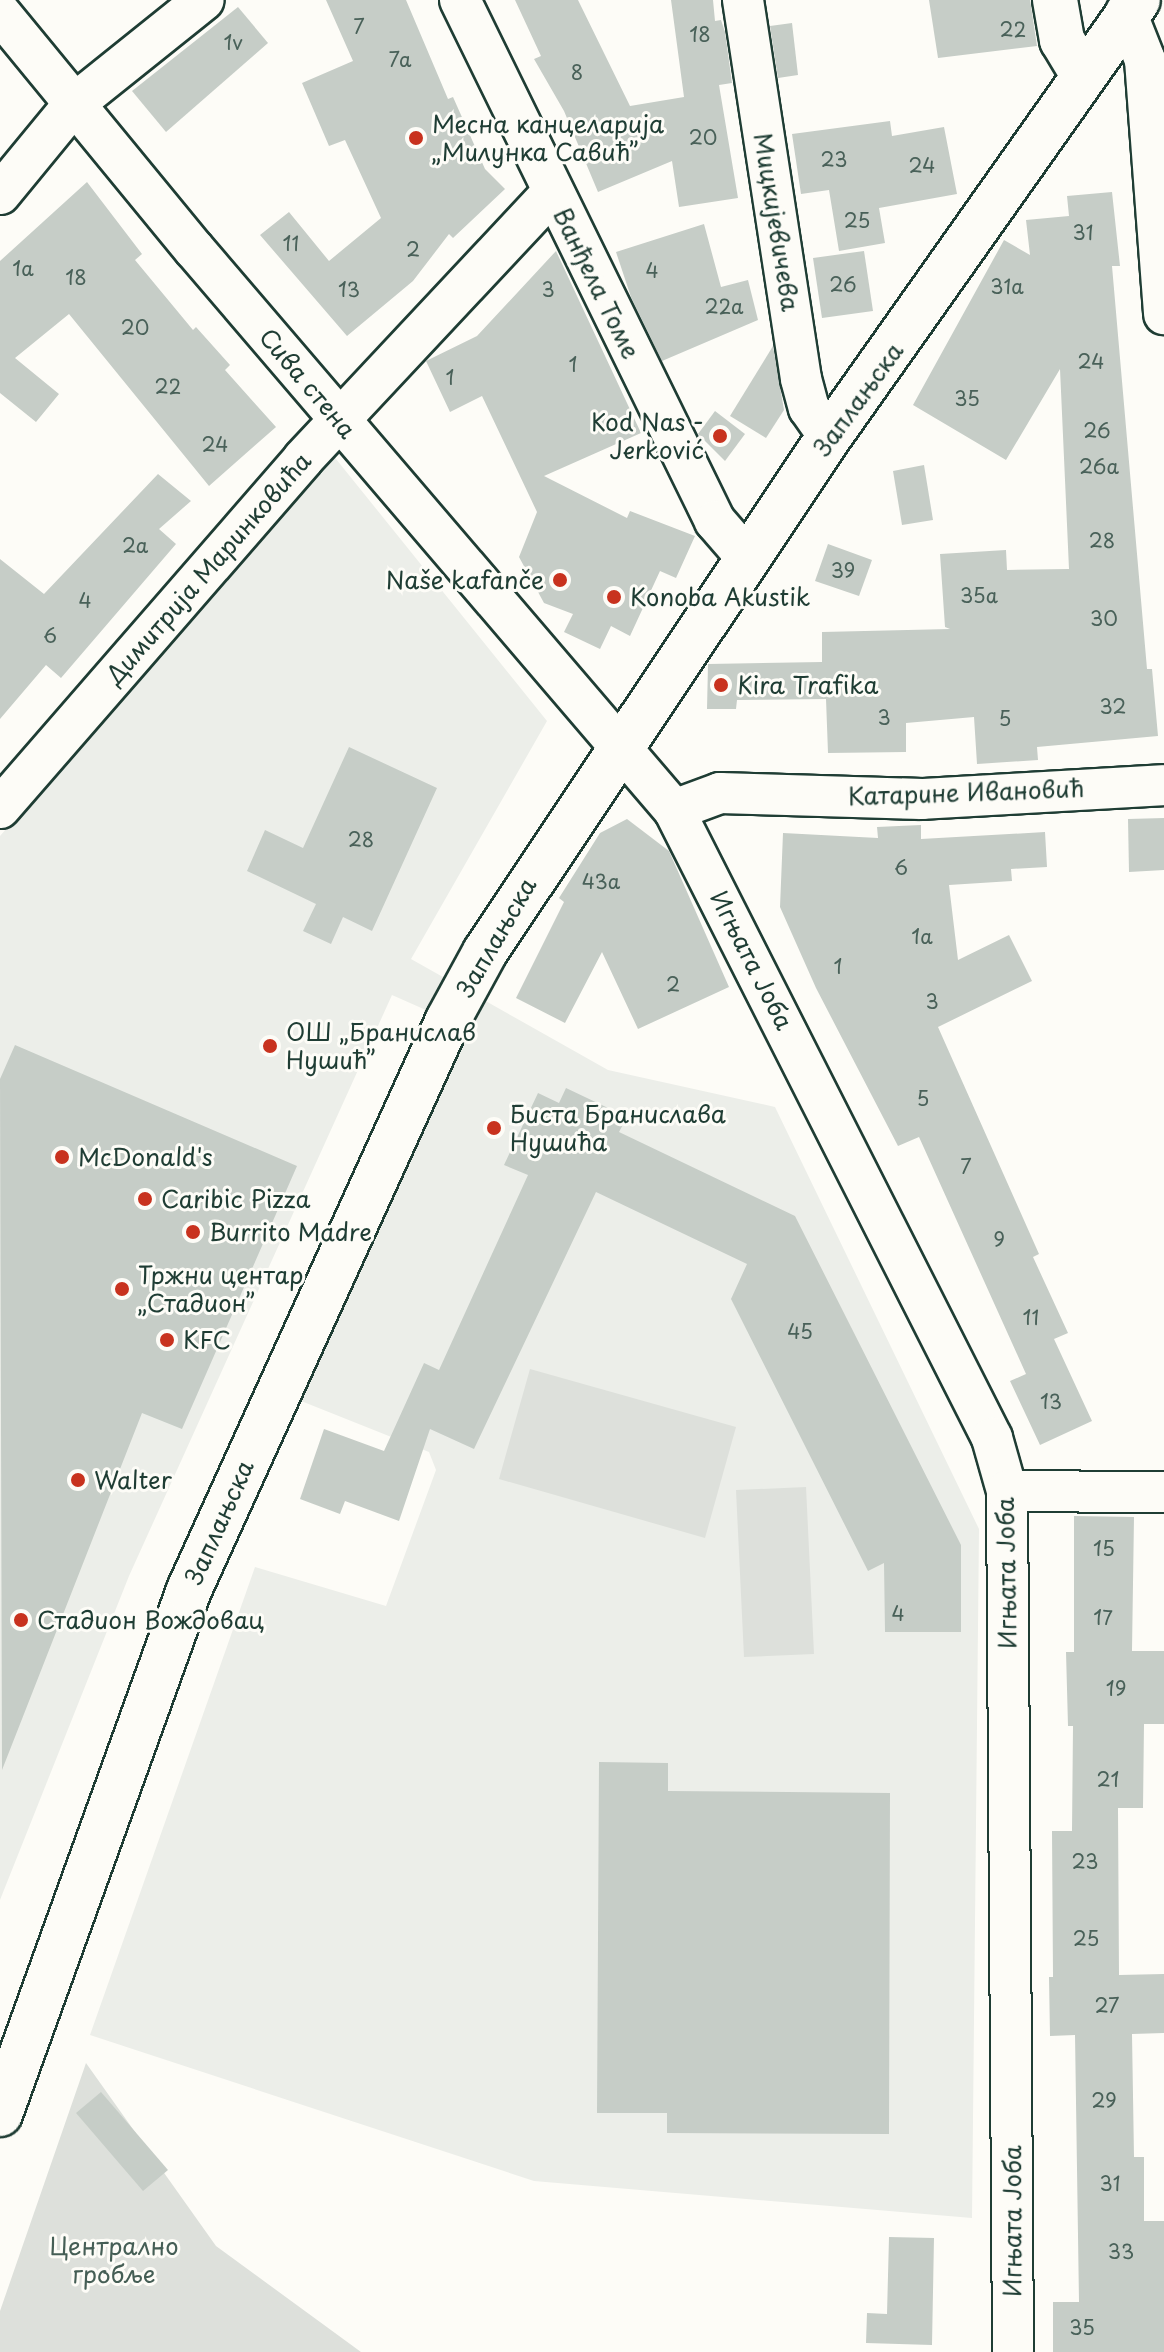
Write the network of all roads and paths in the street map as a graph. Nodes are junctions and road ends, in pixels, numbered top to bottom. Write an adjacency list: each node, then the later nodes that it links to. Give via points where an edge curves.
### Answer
1 (204, 0): 8 (street)
2 (460, 0): 9 (street, Ванђела Томе)
3 (743, 0): 13 (street, Мицкијевичева, via 801,379 809,408)
4 (1055, 0): 7 (main road, via 1062,40)
5 (1132, 6): 7 (main road, Заплањска); 11 (street, via 1145,60)
6 (0, 13): 8 (street, Сива стена)
7 (1082, 73): 13 (main road, Заплањска, via 945,279)
8 (74, 104): 10 (street); 12 (street, Сива стена)
9 (552, 193): 12 (street, Димитрија Маринковића); 14 (street, Ванђела Томе, via 715,521)
10 (0, 194)
11 (1164, 314)
12 (339, 419): 15 (street, Сива стена); 17 (street, Димитрија Маринковића)
13 (829, 437): 14 (main road, Заплањска)
14 (747, 558): 15 (main road, Заплањска)
15 (621, 748): 18 (street, Игњата Јоба); 21 (main road, Заплањска, via 518,896 448,1020 237,1481 189,1590)
16 (1164, 785): 18 (street, Катарине Ивановић, via 922,799 720,793)
17 (0, 808)
18 (674, 810): 19 (street, Игњата Јоба, via 992,1438)
19 (1007, 1491): 20 (street); 22 (street, Игњата Јоба)
20 (1164, 1492)
21 (0, 2114)
22 (1013, 2352)

